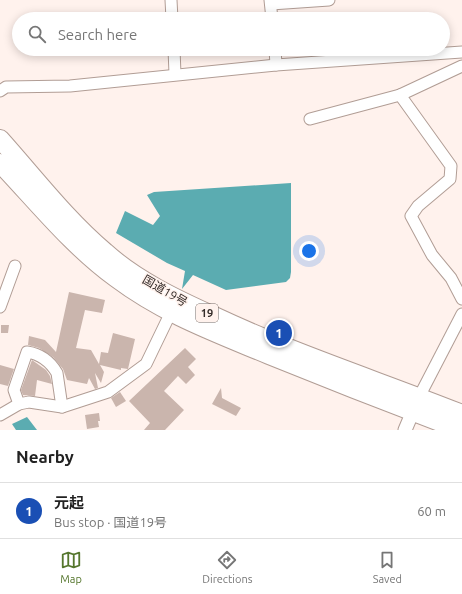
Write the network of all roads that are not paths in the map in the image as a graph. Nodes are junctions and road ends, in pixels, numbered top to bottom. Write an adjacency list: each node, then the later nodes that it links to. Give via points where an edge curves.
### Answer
1 (171, 0): 4 (street)
2 (328, 0): 3 (street)
3 (270, 2): 5 (street)
4 (172, 12)
5 (271, 12)
6 (462, 52): 7 (street)
7 (450, 53)
8 (174, 56): 13 (street)
9 (275, 56): 11 (street)
10 (405, 56): 11 (street)
11 (276, 65): 13 (street)
12 (462, 66): 15 (street)
13 (175, 74): 14 (street, via 70,86 6,87)
14 (0, 91)
15 (400, 95): 16 (street); 20 (street, via 450,166 450,179 418,206 411,216 432,255 451,278)
16 (310, 119)
17 (0, 139): 21 (highway, 国道19号 / 19, via 105,253)
18 (0, 163): 21 (highway, 国道19号 / 19, via 99,265 130,288)
19 (15, 266): 22 (street)
20 (462, 299)
21 (173, 306): 25 (highway, 国道19号 / 19, via 284,346); 26 (street, via 146,364 108,392)
22 (0, 307)
23 (462, 314): 25 (street)
24 (19, 404): 26 (street, via 29,402); 26 (street, via 14,390 27,352 40,354 57,372); 28 (street)
25 (416, 404): 27 (highway, 国道19号 / 19); 29 (street); 30 (highway, 国道19号 / 19)
26 (62, 407)
27 (462, 414)
28 (0, 415)
29 (405, 430)
30 (461, 430)

